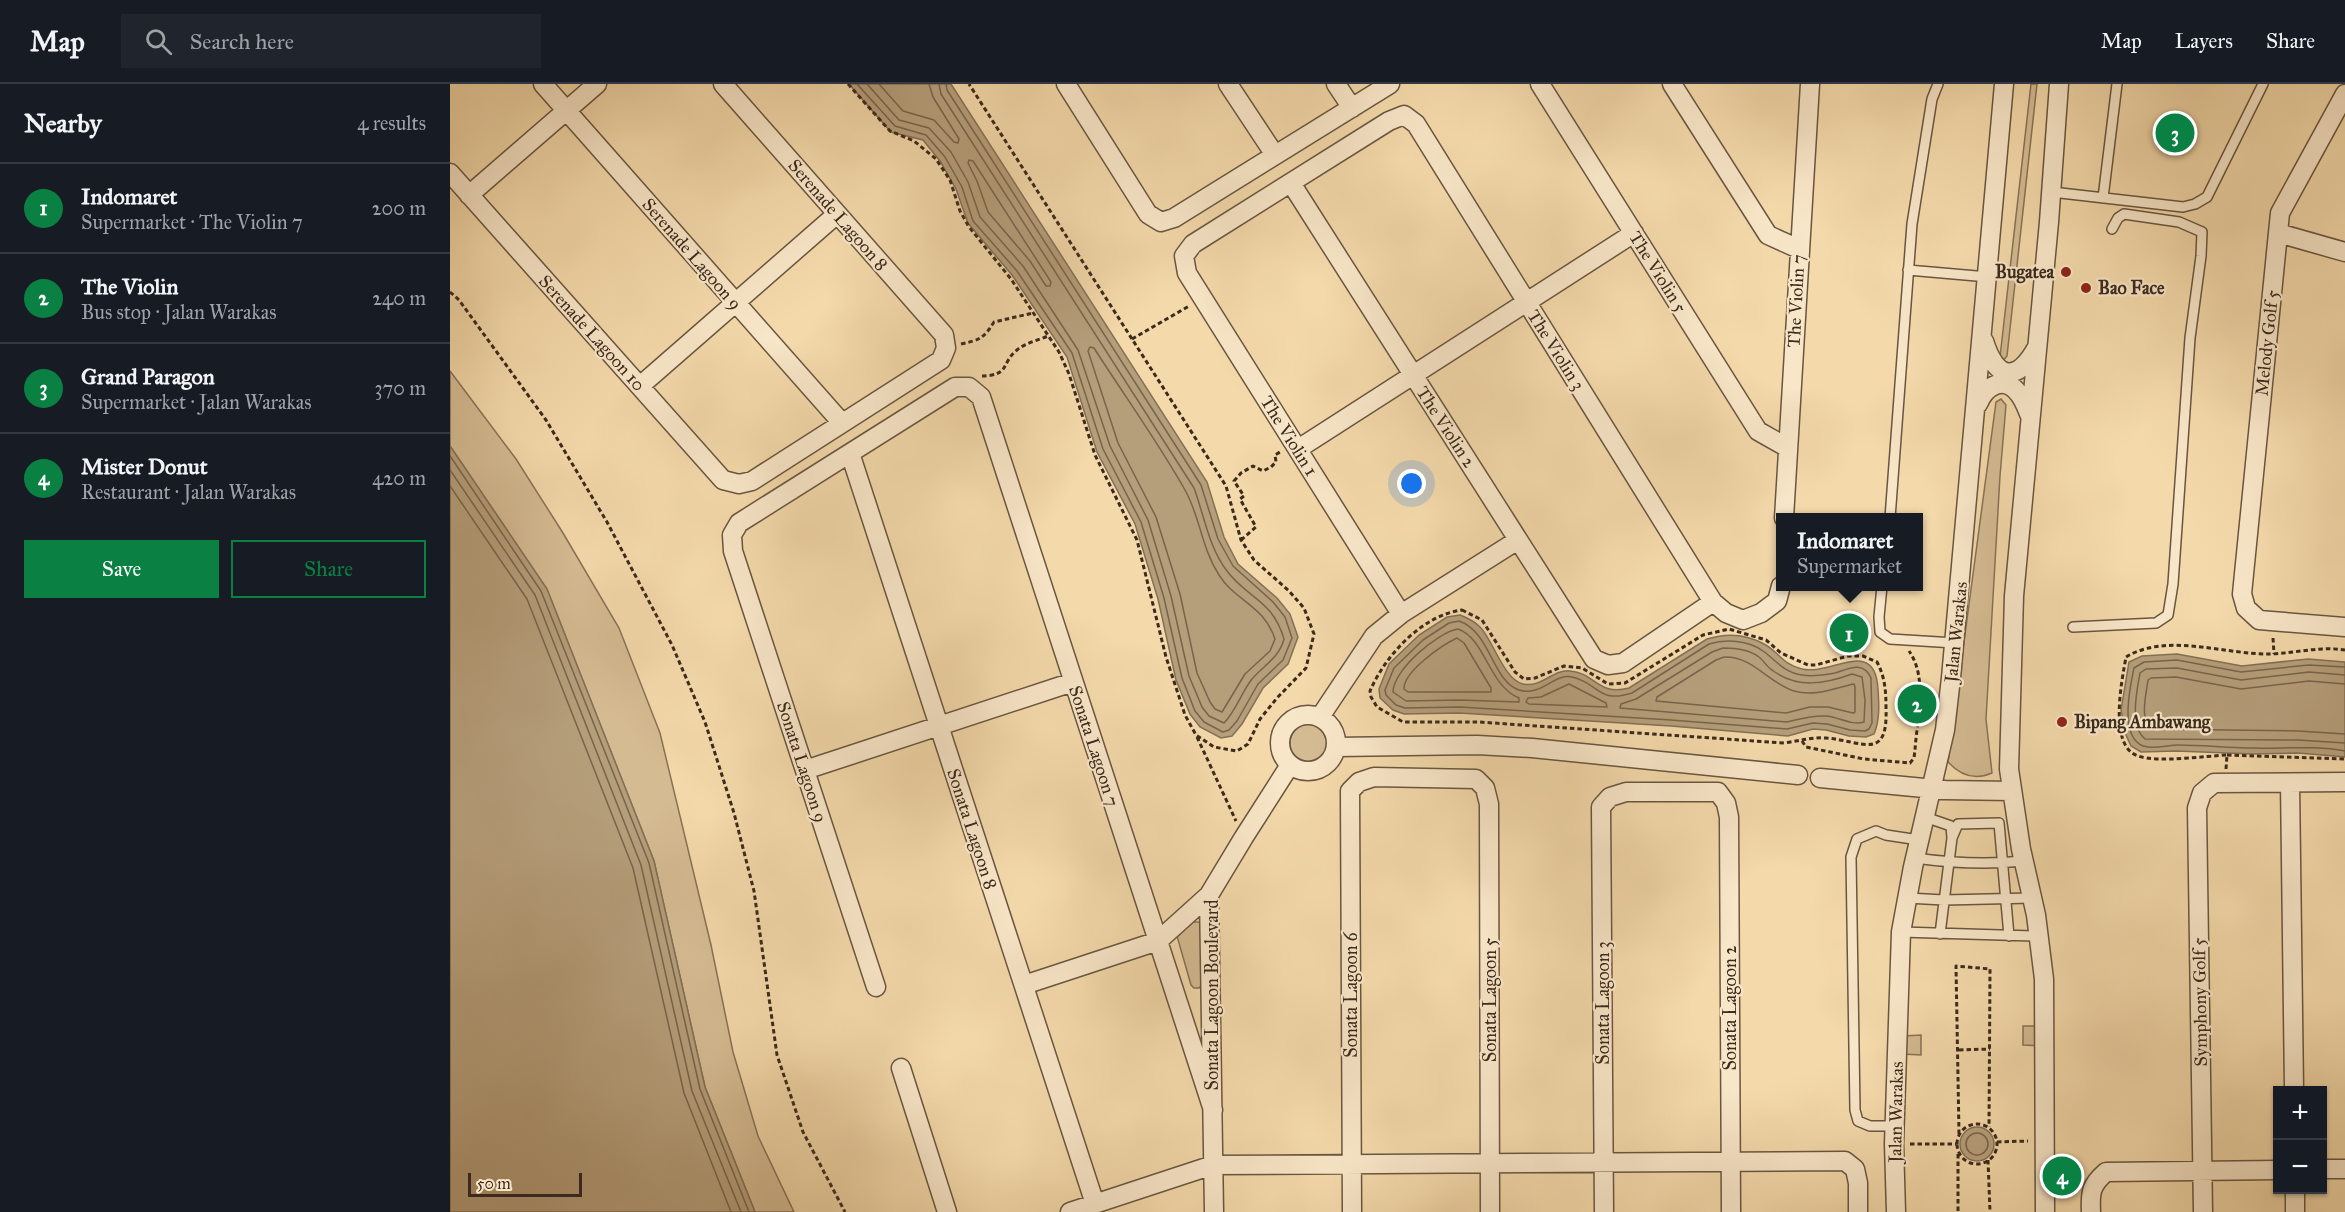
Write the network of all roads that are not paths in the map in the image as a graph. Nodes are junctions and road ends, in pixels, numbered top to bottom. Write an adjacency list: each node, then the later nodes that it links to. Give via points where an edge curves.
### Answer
1 (543, 84): 18 (street, Serenade Lagoon 9)
2 (597, 84): 18 (street)
3 (723, 84): 25 (street, Serenade Lagoon 8)
4 (1066, 84): 19 (street, via 1148,214 1161,222 1174,218)
5 (1228, 84): 19 (street)
6 (1336, 84): 17 (street)
7 (1390, 84): 17 (street)
8 (1540, 84): 27 (street, The Violin 5)
9 (1672, 84): 29 (street, via 1768,235)
10 (1810, 84): 29 (street, The Violin 7)
11 (1938, 84): 31 (lane, via 1932,99 1913,212)
12 (2004, 84): 32 (street, Jalan Warakas)
13 (2059, 84): 22 (street)
14 (2117, 84): 24 (lane)
15 (2263, 84): 24 (lane, via 2207,196 2182,207)
16 (2345, 94): 28 (street, Melody Golf 5, via 2280,213)
17 (1352, 108): 19 (street)
18 (566, 111): 23 (street); 34 (street, Serenade Lagoon 9)
19 (1275, 155)
20 (450, 173): 23 (street, Serenade Lagoon 10)
21 (1291, 183): 33 (street, The Violin 3, via 1404,115 1416,123); 37 (street, The Violin 2); 42 (street, The Violin 1, via 1193,244 1184,256 1187,273)
22 (2052, 192): 24 (lane); 36 (street)
23 (469, 195): 38 (street, Serenade Lagoon 10)
24 (2103, 198)
25 (837, 214): 34 (street); 41 (street, Serenade Lagoon 8, via 944,335 946,348 941,360)
26 (2112, 230): 52 (lane, via 2124,214 2179,222 2202,232 2190,338 2173,584 2168,615 2156,623)
27 (1634, 233): 33 (street); 43 (street, The Violin 5, via 1758,431)
28 (2278, 233): 30 (street); 53 (street, Melody Golf 5, via 2242,594 2246,608 2259,620)
29 (1799, 249): 43 (street, The Violin 7)
30 (2345, 252)
31 (1908, 270): 32 (lane); 46 (lane)
32 (1988, 277): 35 (street, Jalan Warakas)
33 (1527, 302): 37 (street); 50 (street, The Violin 3)
34 (735, 303): 38 (street); 41 (street, Serenade Lagoon 9)
35 (1982, 336): 36 (street, via 1996,368 2004,372 2022,369); 39 (street, Jalan Warakas)
36 (2038, 346): 40 (street)
37 (1413, 375): 42 (street); 47 (street, The Violin 2)
38 (640, 386): 41 (street, Serenade Lagoon 10, via 723,480 739,484 752,481)
39 (1976, 409): 40 (street, via 1982,392 2010,385 2018,392); 54 (street, Jalan Warakas)
40 (2031, 419): 67 (street, via 2014,596 2009,769)
41 (842, 423)
42 (1296, 446): 51 (street, The Violin 1)
43 (1788, 448): 45 (street, The Violin 7)
44 (850, 453): 55 (street, Sonata Lagoon 7, via 955,387 969,387 981,397); 57 (street, Sonata Lagoon 8); 60 (street, Sonata Lagoon 9, via 739,523 732,536 733,550)
45 (1784, 513)
46 (1890, 513)
47 (1518, 540): 50 (street, The Violin 2, via 1594,659 1608,665 1623,663); 51 (street)
48 (1779, 591): 50 (street, via 1777,601 1743,620)
49 (1882, 591): 54 (lane, via 1880,632 1890,639)
50 (1713, 602)
51 (1401, 614): 56 (street, via 1374,636)
52 (2073, 627)
53 (2345, 627)
54 (1955, 643): 66 (street, Jalan Warakas, via 1945,730)
55 (1073, 682): 57 (street); 85 (street, Sonata Lagoon 7)
56 (1320, 717): 58 (street, via 1330,725); 59 (street, via 1307,714 1294,718 1284,728 1282,754)
57 (939, 726): 60 (street); 86 (street, Sonata Lagoon 8)
58 (1336, 747): 59 (street, via 1324,767 1301,771); 61 (street, via 1532,748)
59 (1290, 765): 76 (street, Sonata Lagoon Boulevard)
60 (805, 770): 87 (street, Sonata Lagoon 9)
61 (1798, 775)
62 (1820, 778): 66 (street)
63 (2345, 782): 64 (street)
64 (2290, 783): 89 (street); 100 (street, Symphony Golf 5, via 2214,783 2202,793 2197,808)
65 (1485, 788): 93 (street, Sonata Lagoon 5, via 1489,804); 95 (street, Sonata Lagoon 6, via 1476,778 1374,777 1359,782 1350,791)
66 (1933, 789): 67 (street); 69 (street, Jalan Warakas)
67 (2012, 791): 70 (street)
68 (1726, 803): 92 (street, Sonata Lagoon 2); 94 (street, Sonata Lagoon 3, via 1718,792 1626,792 1610,797 1601,807)
69 (1925, 817): 71 (lane, via 1951,825); 72 (street, Jalan Warakas)
70 (2007, 823): 71 (lane, via 1958,824); 73 (street); 75 (lane)
71 (1952, 838): 74 (lane)
72 (1917, 849): 74 (lane); 77 (street, Jalan Warakas); 91 (lane, via 1876,831 1857,839 1851,857 1855,1110 1858,1121)
73 (2023, 861): 75 (lane); 78 (street)
74 (1949, 862): 75 (lane); 80 (lane)
75 (2002, 863): 79 (lane)
76 (1209, 895): 85 (street); 90 (street, Sonata Lagoon Boulevard)
77 (1907, 898): 80 (lane); 81 (street, Jalan Warakas)
78 (2032, 898): 79 (lane); 84 (street)
79 (2006, 899): 80 (lane); 83 (lane)
80 (1944, 900): 82 (lane)
81 (1901, 932): 82 (lane); 91 (street, Jalan Warakas)
82 (1940, 934): 83 (lane)
83 (2009, 936): 84 (lane)
84 (2038, 936): 111 (street, via 2044,979)
85 (1158, 941): 86 (street); 90 (street, Sonata Lagoon 7)
86 (1023, 986): 102 (street, Sonata Lagoon 8)
87 (876, 987)
88 (901, 1068): 103 (street)
89 (2294, 1086)
90 (1213, 1110): 96 (street, Sonata Lagoon Boulevard)
91 (1895, 1135): 110 (street, Jalan Warakas)
92 (1731, 1162): 94 (street); 108 (street, Sonata Lagoon 2); 109 (street, via 1845,1161 1855,1169)
93 (1490, 1163): 94 (street); 95 (street); 106 (street, Sonata Lagoon 5)
94 (1604, 1163): 107 (street, Sonata Lagoon 3)
95 (1352, 1164): 96 (street); 105 (street, Sonata Lagoon 6)
96 (1213, 1165): 102 (street); 104 (street, Sonata Lagoon Boulevard)
97 (2327, 1169): 98 (street)
98 (2345, 1169)
99 (2273, 1170): 100 (street)
100 (2202, 1171): 112 (street, via 2106,1172 2095,1182 2090,1196); 113 (street, Symphony Golf 5)
101 (2295, 1194): 114 (street)
102 (1083, 1209)
103 (947, 1212)
104 (1214, 1212)
105 (1352, 1212)
106 (1490, 1212)
107 (1605, 1212)
108 (1731, 1212)
109 (1858, 1212)
110 (1896, 1212)
111 (2045, 1212)
112 (2091, 1212)
113 (2203, 1212)
114 (2295, 1212)

